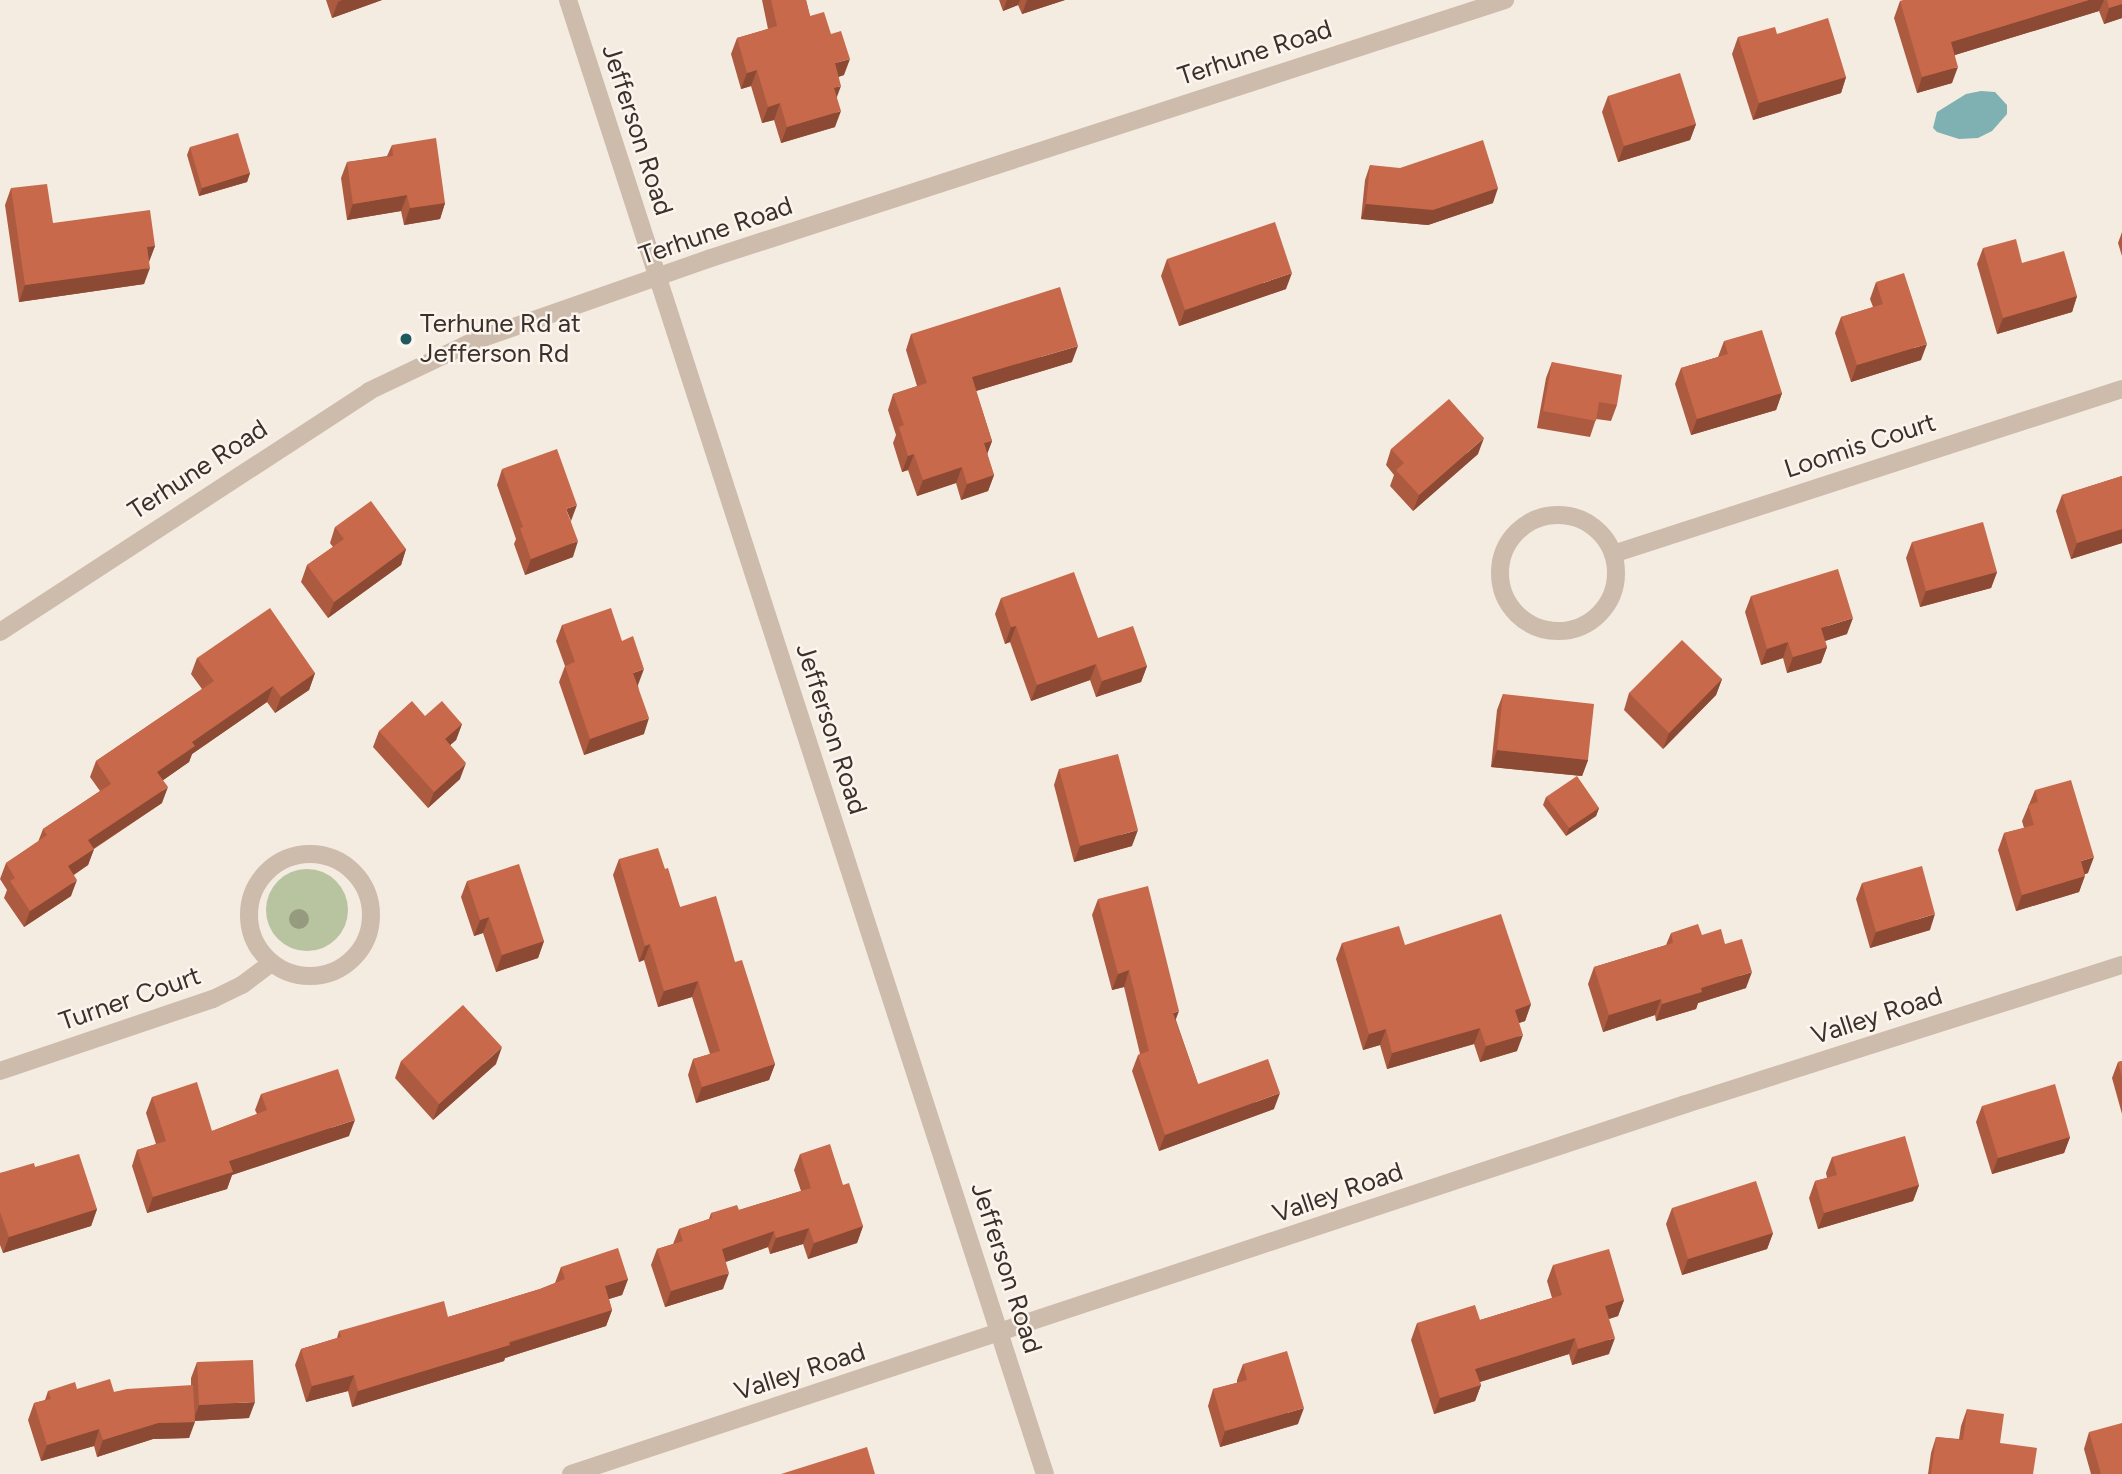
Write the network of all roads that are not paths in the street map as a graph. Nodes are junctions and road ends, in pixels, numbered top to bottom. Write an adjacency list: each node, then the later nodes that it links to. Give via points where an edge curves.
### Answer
1 (568, 0): 4 (street, Jefferson Road)
2 (1505, 0): 3 (street, Terhune Road)
3 (1466, 6): 4 (street, Terhune Road)
4 (657, 278): 7 (street, Terhune Road, via 474,341 369,391); 11 (street, Jefferson Road)
5 (2122, 389): 6 (street, Loomis Court)
6 (1613, 554): 6 (street, via 1604,536 1588,523 1562,516 1535,520 1519,530 1504,553 1500,580 1505,597 1530,624 1549,630 1569,630 1588,623 1613,593)
7 (0, 632)
8 (271, 963): 8 (street, via 288,973 326,975 358,953 372,918 362,881 348,867 329,856 308,853 269,869 255,886 248,906 249,927 257,947); 10 (street, Turner Court, via 213,999)
9 (2122, 965): 11 (street, Valley Road, via 1686,1104)
10 (0, 1071)
11 (1000, 1334): 12 (street, Valley Road); 13 (street, Jefferson Road)
12 (571, 1474)
13 (1045, 1474)

